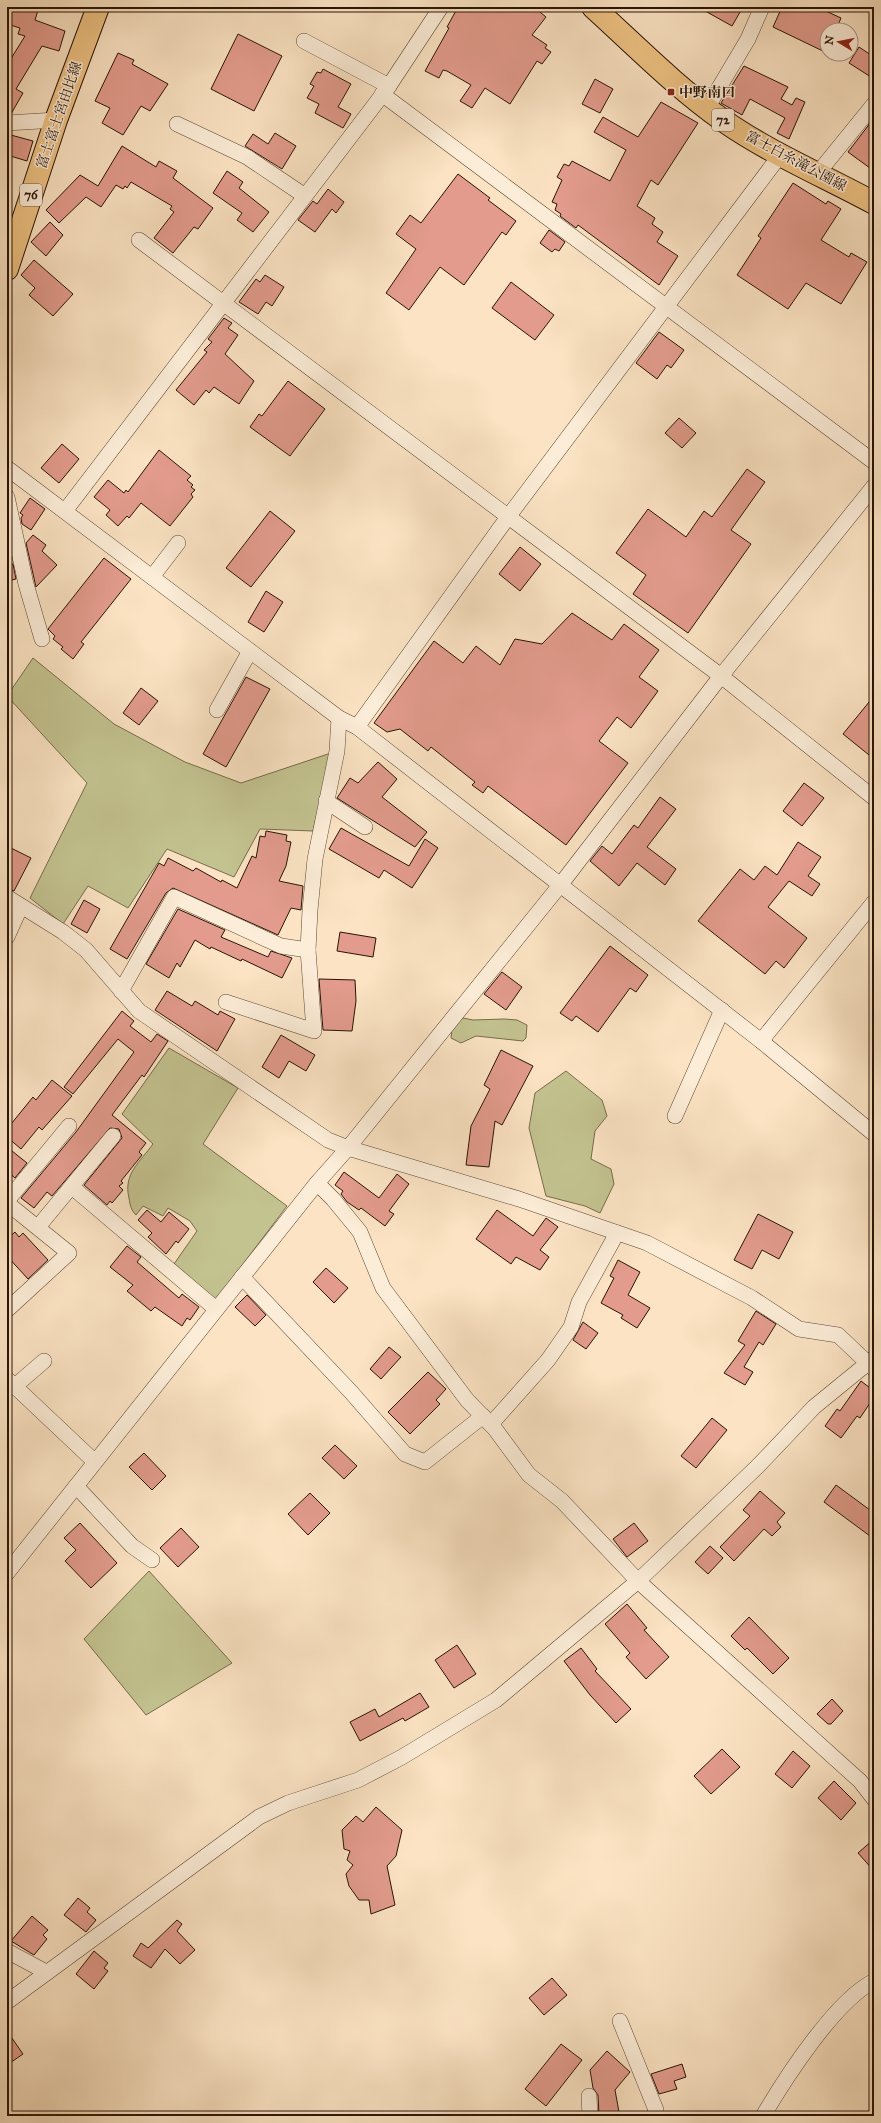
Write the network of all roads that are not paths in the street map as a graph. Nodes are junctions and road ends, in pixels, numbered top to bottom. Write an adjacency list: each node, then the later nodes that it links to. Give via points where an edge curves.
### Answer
1 (98, 7): 9 (main road, 富士富士宮由比線 / 76)
2 (441, 7): 6 (street)
3 (593, 7): 7 (main road, 富士白糸滝公園線 / 72)
4 (762, 7): 7 (street, via 748,39)
5 (304, 41): 6 (street)
6 (386, 90): 14 (street); 19 (street)
7 (707, 108): 12 (main road, 富士白糸滝公園線 / 72)
8 (871, 113): 13 (street)
9 (56, 120): 10 (street); 17 (main road, 富士富士宮由比線 / 76)
10 (7, 123)
11 (177, 124): 14 (street, via 246,157)
12 (781, 154): 13 (main road, 富士白糸滝公園線 / 72); 19 (street)
13 (818, 173): 15 (main road, 富士白糸滝公園線 / 72)
14 (305, 196): 18 (street)
15 (874, 203)
16 (139, 240): 18 (street)
17 (7, 269)
18 (224, 302): 24 (street); 25 (street)
19 (668, 306): 20 (street); 25 (street)
20 (874, 462)
21 (7, 468): 24 (street)
22 (874, 486): 30 (street)
23 (7, 497): 28 (street, via 26,584)
24 (65, 511): 27 (street)
25 (508, 517): 30 (street); 33 (street)
26 (178, 543): 27 (street)
27 (152, 577): 29 (street)
28 (42, 639)
29 (250, 651): 31 (street); 32 (street)
30 (721, 676): 34 (street); 37 (street)
31 (217, 710)
32 (339, 718): 33 (street); 35 (street, via 338,751)
33 (357, 727): 37 (street)
34 (874, 798)
35 (326, 802): 36 (street); 42 (street, via 315,859)
36 (365, 827)
37 (561, 884): 45 (street); 51 (street)
38 (7, 897): 40 (street)
39 (874, 902): 46 (street)
40 (21, 906): 41 (street); 43 (street, via 63,932 86,950)
41 (7, 937)
42 (308, 950): 43 (street, via 281,946 174,898); 44 (street, via 314,1031)
43 (121, 990): 51 (street, via 139,1011 328,1140)
44 (226, 1002)
45 (722, 1010): 46 (street); 47 (street)
46 (761, 1041): 49 (street)
47 (676, 1116)
48 (69, 1126): 54 (street)
49 (874, 1134)
50 (113, 1136): 53 (street)
51 (348, 1148): 52 (street); 56 (street, via 519,1199)
52 (317, 1183): 57 (street); 63 (street, via 360,1232 382,1288 467,1400)
53 (72, 1187): 55 (street); 58 (street)
54 (7, 1202): 55 (street)
55 (38, 1227): 59 (street, via 69,1253)
56 (617, 1233): 61 (street, via 647,1243 752,1298 799,1329 838,1335); 63 (street, via 579,1302 571,1327 548,1360)
57 (242, 1277): 58 (street); 63 (street, via 351,1392 405,1454 425,1462)
58 (216, 1309): 64 (street)
59 (7, 1310)
60 (44, 1361): 62 (street)
61 (872, 1364): 68 (street, via 814,1407 758,1466)
62 (11, 1382): 64 (street)
63 (487, 1420): 68 (street, via 529,1475 562,1501)
64 (95, 1462): 65 (street)
65 (76, 1486): 66 (street, via 132,1546); 67 (street)
66 (152, 1560)
67 (7, 1572)
68 (638, 1581): 69 (street, via 860,1781); 71 (street, via 496,1700 402,1757 358,1780 288,1803 259,1817)
69 (874, 1798)
70 (7, 1951): 71 (street)
71 (46, 1972): 73 (street)
72 (874, 1981): 78 (street, via 862,1987 843,2006 778,2090)
73 (7, 2002)
74 (620, 2021): 77 (street, via 656,2110)
75 (589, 2096): 76 (street)
76 (590, 2116)
77 (654, 2116)
78 (763, 2116)

